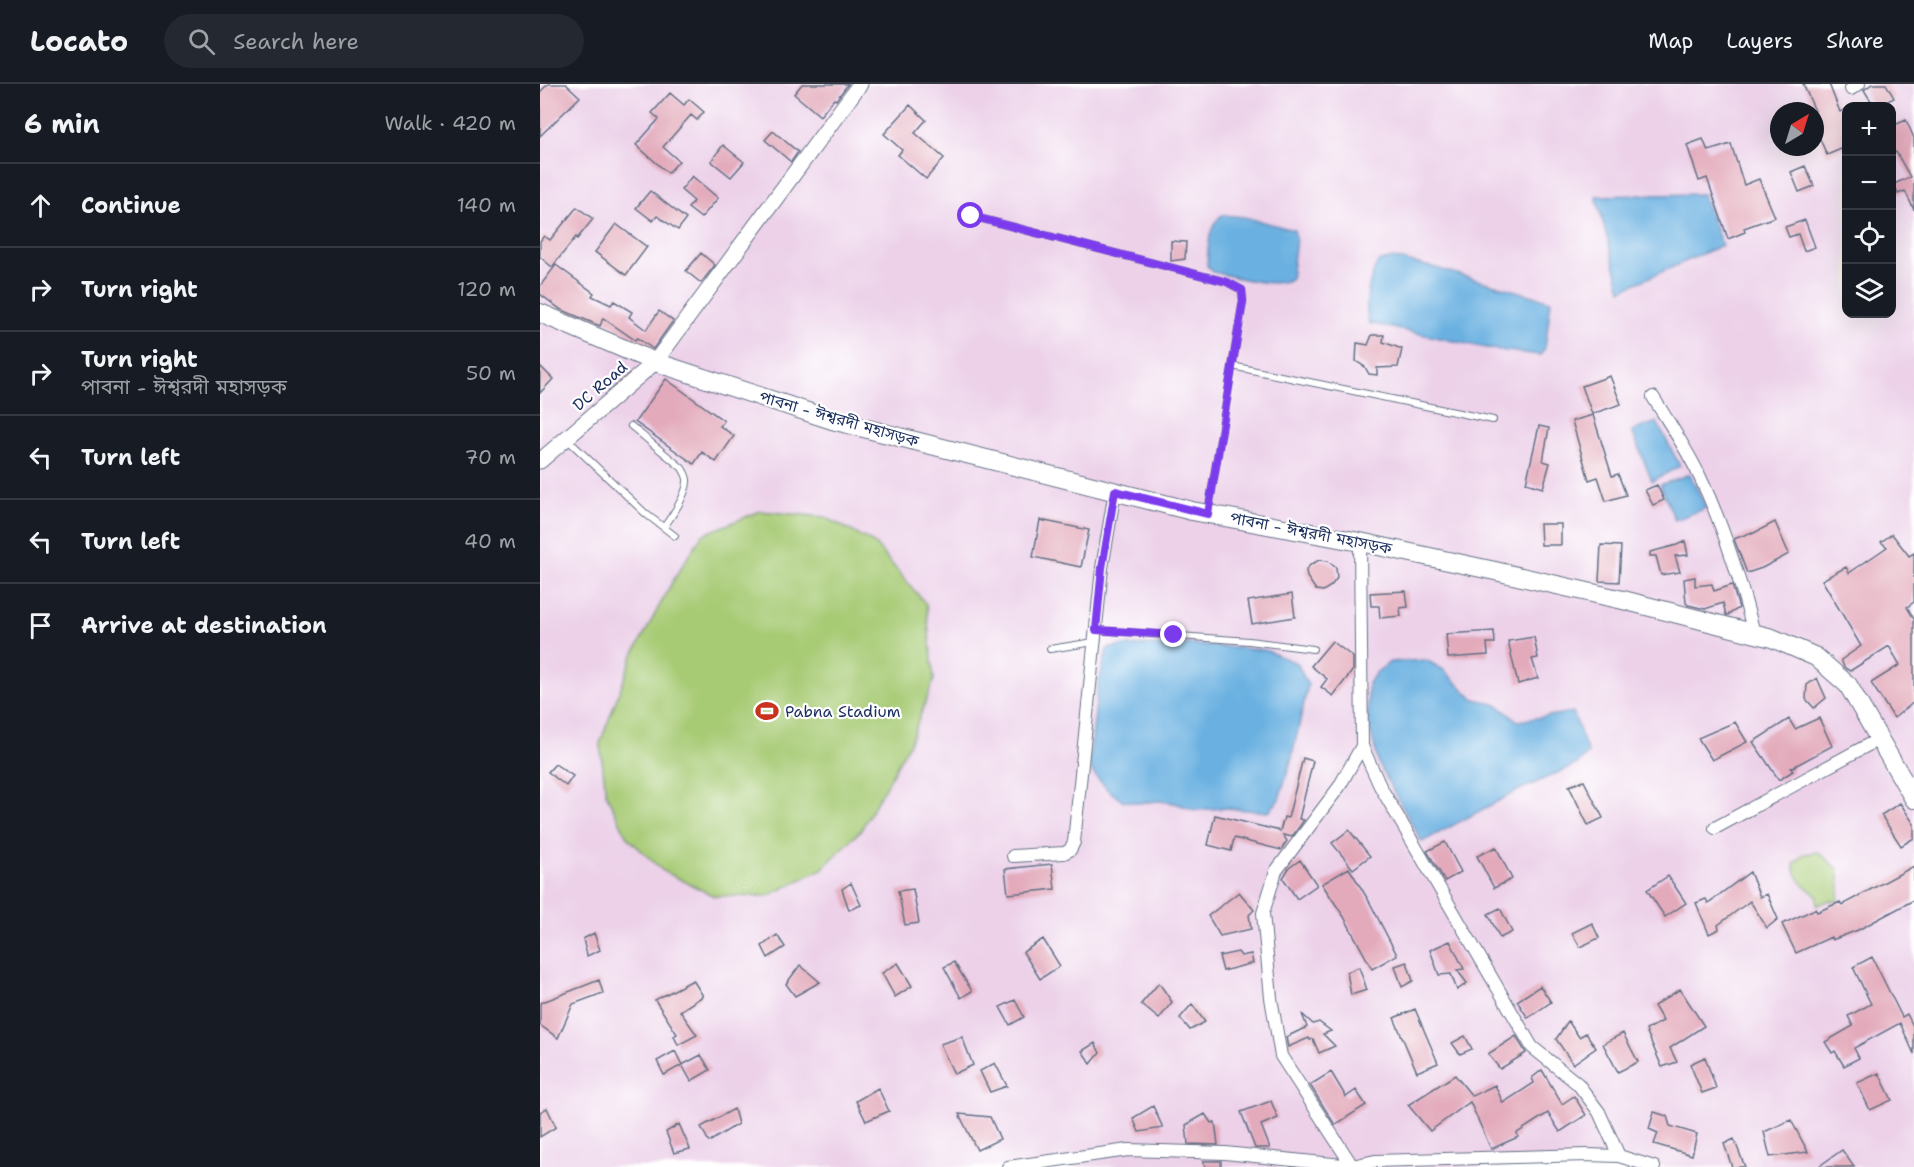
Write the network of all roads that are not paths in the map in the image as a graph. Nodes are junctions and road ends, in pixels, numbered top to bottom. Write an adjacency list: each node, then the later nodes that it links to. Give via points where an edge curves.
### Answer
1 (860, 84): 4 (street, DC Road)
2 (971, 216): 5 (lane, via 1227,282 1242,290)
3 (540, 313): 4 (main road, পাবনা - ঈশ্বরদী মহাসড়ক)
4 (655, 362): 9 (street, DC Road); 11 (main road, পাবনা - ঈশ্বরদী মহাসড়ক, via 832,420)
5 (1232, 366): 7 (lane); 12 (lane)
6 (1653, 397): 16 (street, via 1699,475 1719,520)
7 (1493, 420)
8 (632, 426): 13 (lane, via 682,468 687,477 676,510)
9 (567, 439): 10 (street, DC Road); 13 (lane)
10 (541, 460)
11 (1115, 491): 12 (main road, পাবনা - ঈশ্বরদী মহাসড়ক); 17 (street)
12 (1208, 514): 15 (main road, পাবনা - ঈশ্বরদী মহাসড়ক)
13 (664, 527): 14 (lane)
14 (675, 536)
15 (1360, 542): 16 (main road, পাবনা - ঈশ্বরদী মহাসড়ক); 21 (street)
16 (1754, 633): 20 (main road, পাবনা - ঈশ্বরদী মহাসড়ক, via 1816,657 1848,685)
17 (1096, 636): 18 (lane); 19 (lane, via 1248,641); 24 (street, via 1074,842 1064,853)
18 (1050, 649)
19 (1312, 649)
20 (1879, 739): 22 (main road, পাবনা - ঈশ্বরদী মহাসড়ক); 23 (street)
21 (1362, 746): 25 (street, via 1380,786 1532,1047 1578,1084 1599,1112); 28 (street, via 1339,787 1276,871 1263,913 1281,1056)
22 (1914, 799)
23 (1715, 828)
24 (1013, 856)
25 (1618, 1156): 26 (street); 29 (street)
26 (1588, 1161): 28 (street, via 1375,1161)
27 (1008, 1167): 28 (street, via 1128,1150 1225,1153)
28 (1352, 1167)
29 (1654, 1167)

